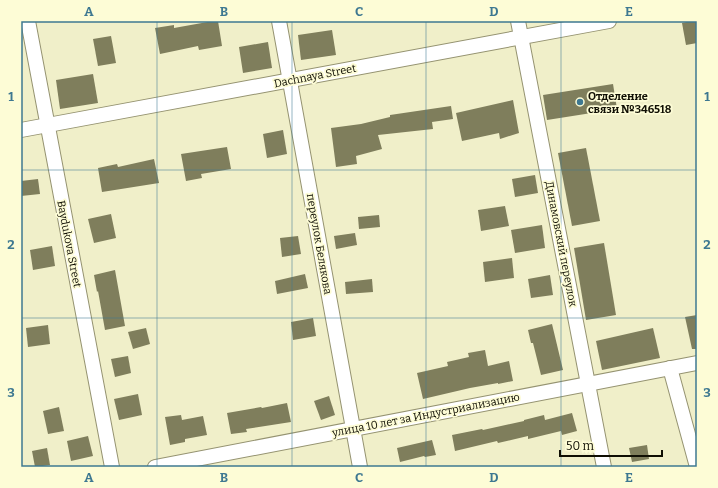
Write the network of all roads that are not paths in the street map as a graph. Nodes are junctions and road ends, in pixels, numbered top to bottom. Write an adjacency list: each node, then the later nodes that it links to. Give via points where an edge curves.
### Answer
1 (28, 21): 7 (street, Baydukova Street)
2 (278, 21): 6 (street, переулок Белякова)
3 (518, 21): 5 (street, Динамовский переулок)
4 (609, 21): 5 (street, Dachnaya Street)
5 (521, 36): 6 (street, Dachnaya Street); 11 (street, Динамовский переулок)
6 (289, 80): 7 (street, Dachnaya Street); 12 (street, переулок Белякова)
7 (47, 126): 8 (street, Dachnaya Street); 13 (street, Baydukova Street)
8 (21, 130)
9 (697, 363): 10 (street, улица 10 лет за Индустриализацию)
10 (670, 368): 11 (street, улица 10 лет за Индустриализацию); 17 (street)
11 (588, 384): 12 (street, улица 10 лет за Индустриализацию); 16 (street, Динамовский переулок)
12 (352, 429): 14 (street, улица 10 лет за Индустриализацию); 15 (street, переулок Белякова)
13 (112, 467)
14 (155, 467)
15 (360, 467)
16 (604, 467)
17 (697, 467)

